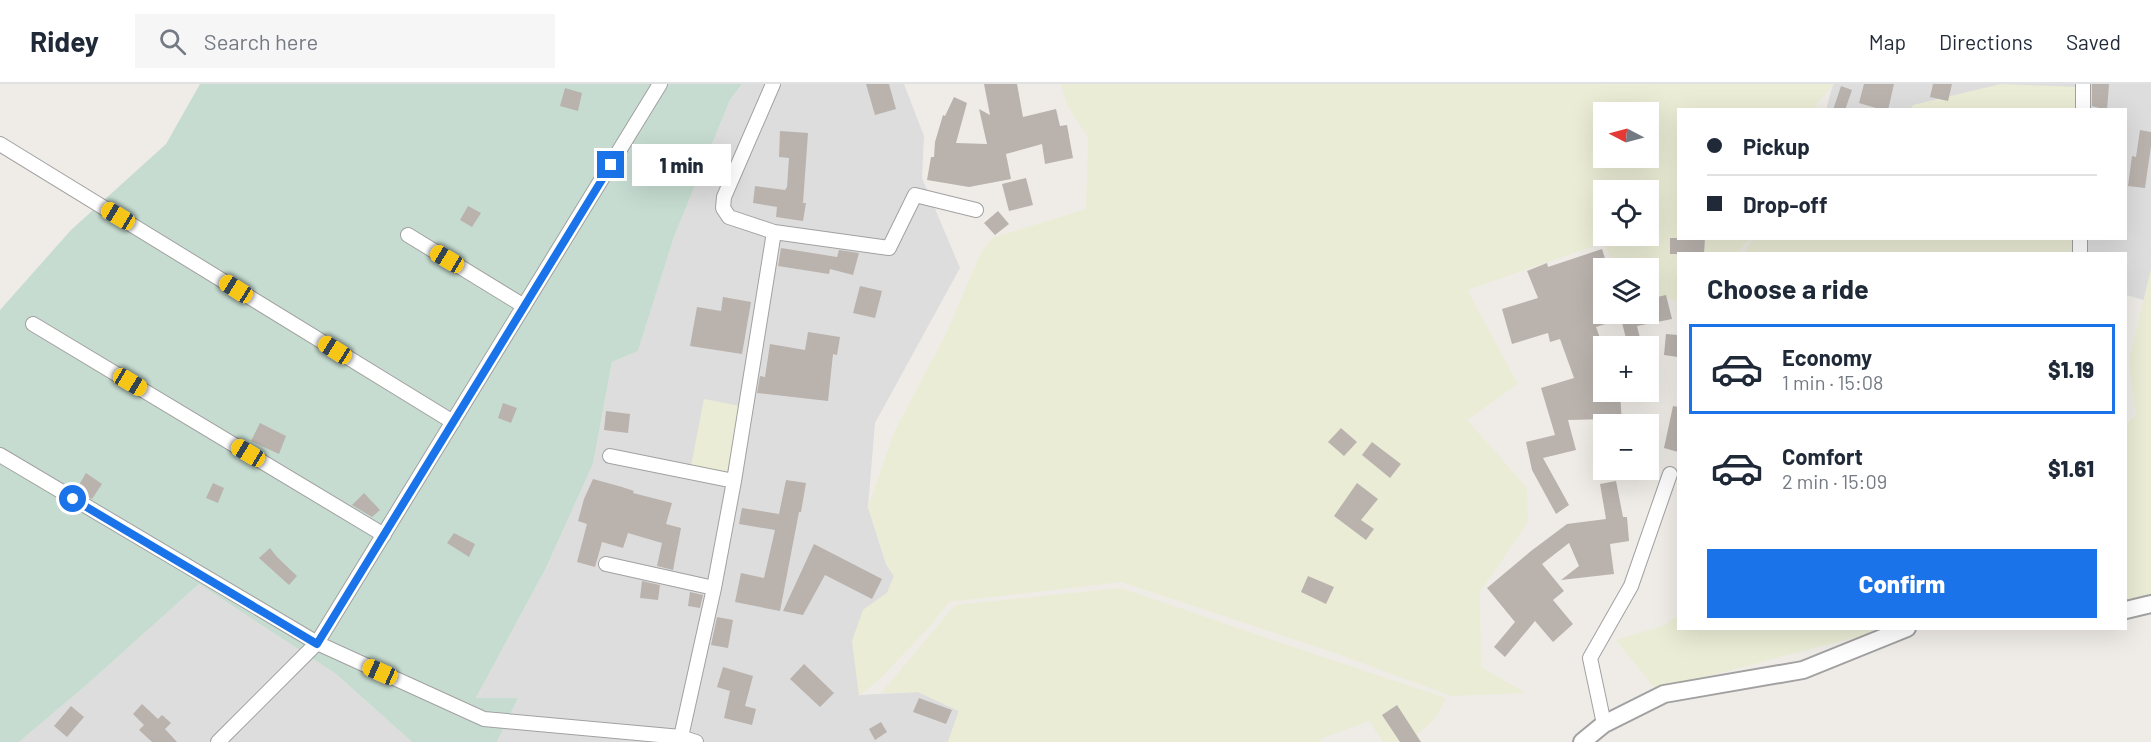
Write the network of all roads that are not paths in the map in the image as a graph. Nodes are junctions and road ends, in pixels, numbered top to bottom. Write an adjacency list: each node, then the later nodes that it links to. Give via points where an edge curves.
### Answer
1 (660, 84): 9 (street)
2 (773, 84): 7 (street, via 724,197 723,208 729,217)
3 (2083, 84): 4 (street)
4 (2083, 108)
5 (0, 144): 11 (street)
6 (976, 210): 7 (street, via 915,195 889,248)
7 (774, 232): 15 (street)
8 (408, 236): 9 (street)
9 (524, 306): 11 (street)
10 (33, 324): 16 (street)
11 (453, 422): 16 (street)
12 (0, 455): 22 (street)
13 (610, 456): 15 (street)
14 (1670, 474): 23 (street, via 1632,586 1590,658)
15 (735, 480): 18 (street)
16 (384, 535): 22 (street)
17 (606, 564): 18 (street)
18 (714, 588): 24 (street)
19 (2151, 604): 20 (street)
20 (2127, 610)
21 (1902, 630): 23 (street, via 1803,670 1665,694)
22 (317, 644): 24 (street, via 484,718); 25 (street)
23 (1604, 724): 27 (street)
24 (681, 737): 26 (street)
25 (218, 742)
26 (696, 742)
27 (1582, 742)

